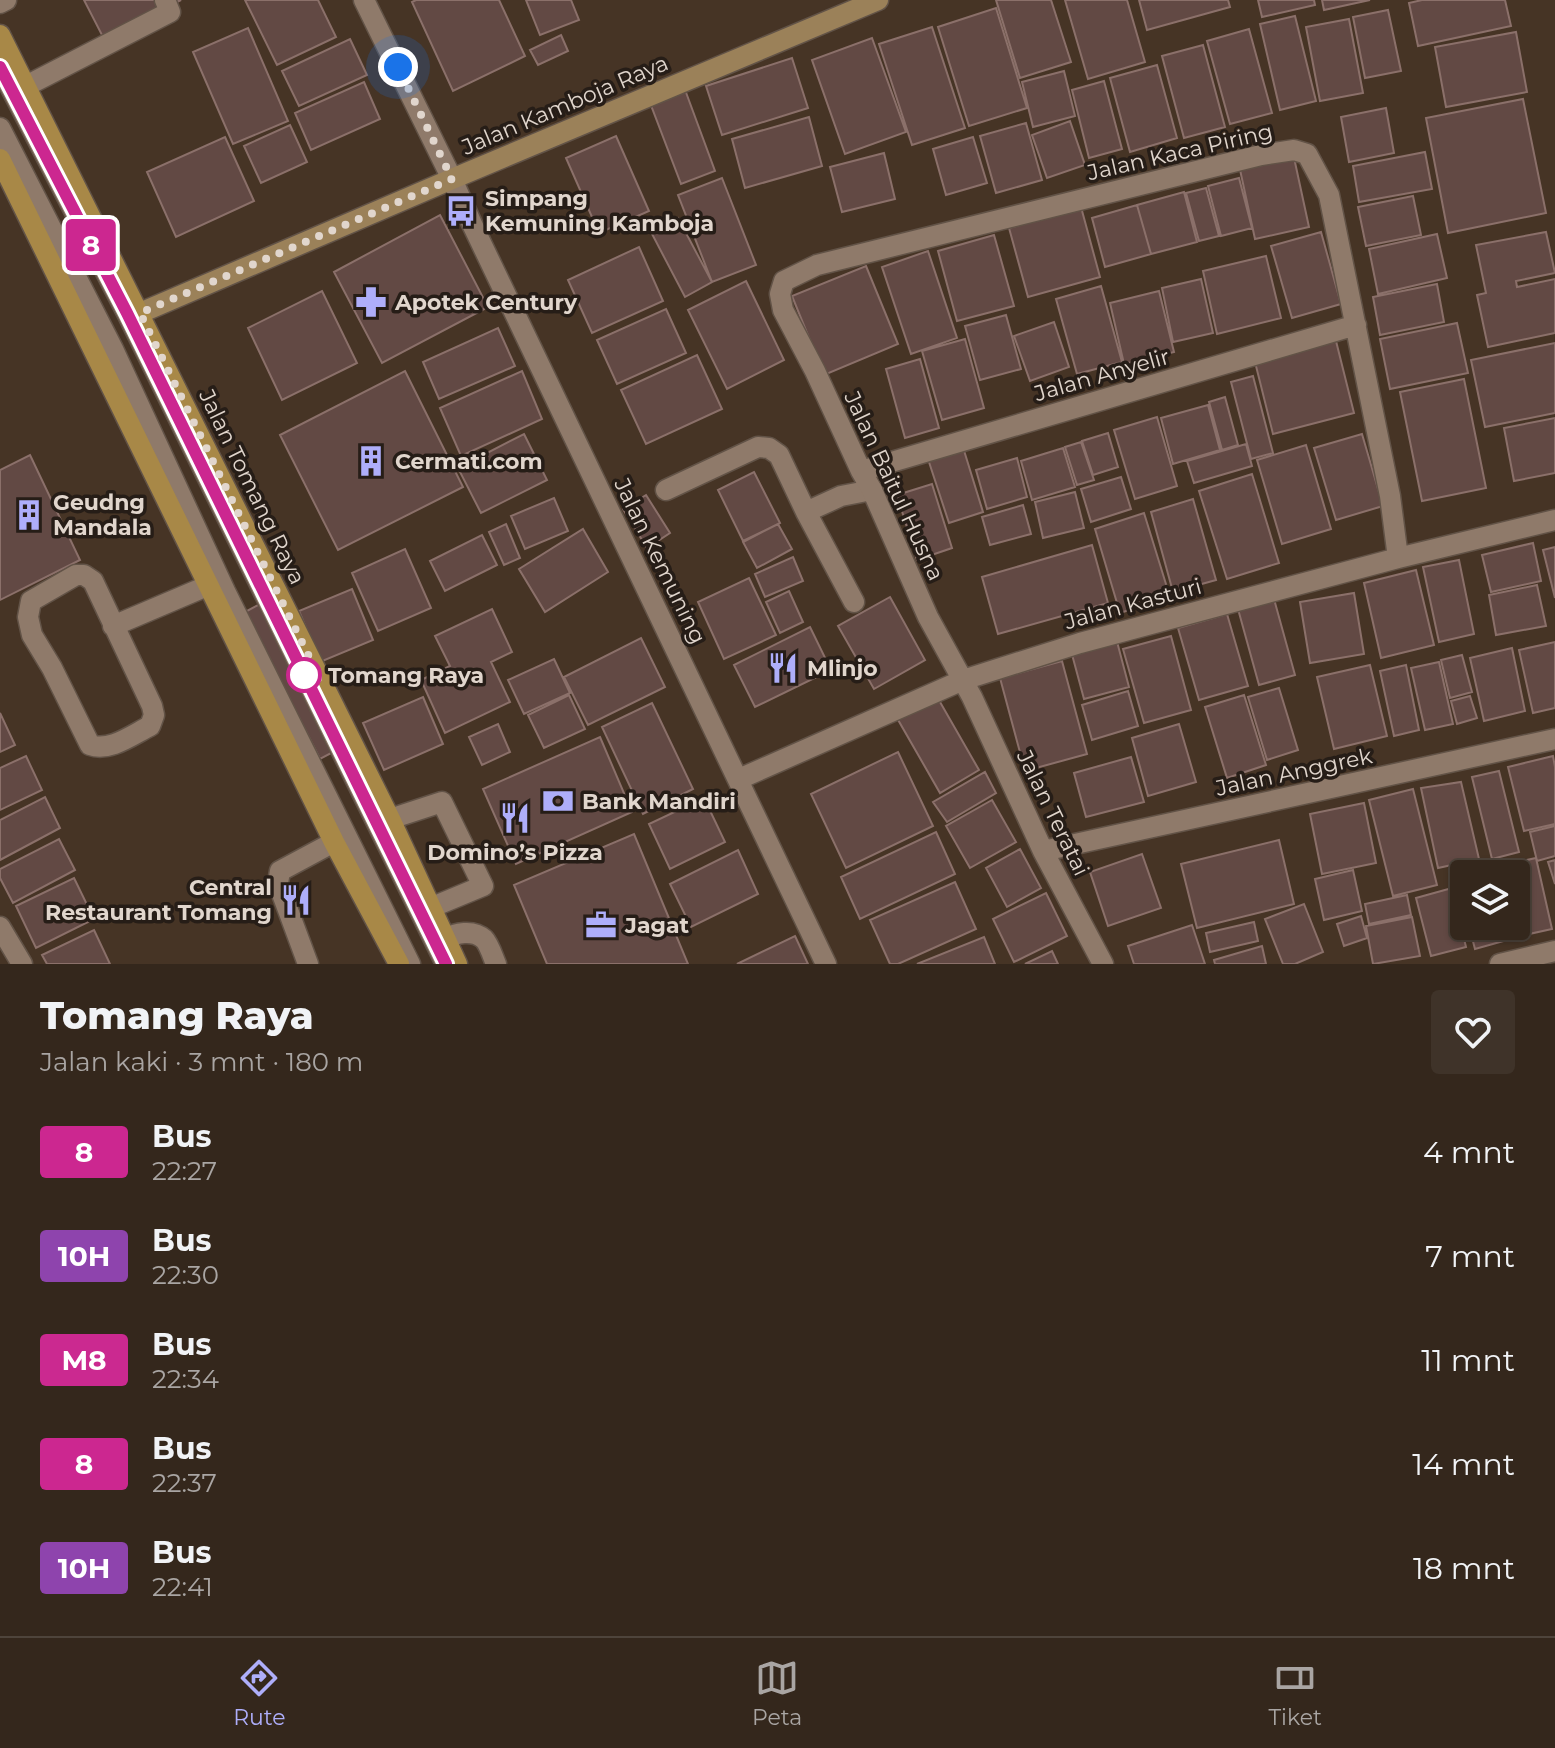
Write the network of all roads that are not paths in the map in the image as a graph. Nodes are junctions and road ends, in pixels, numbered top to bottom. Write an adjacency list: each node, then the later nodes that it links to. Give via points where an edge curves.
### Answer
1 (6, 0): 5 (street)
2 (165, 0): 8 (street, via 170,12)
3 (364, 0): 11 (street, Jalan Kemuning)
4 (878, 0): 11 (street, Jalan Kamboja Raya)
5 (0, 3)
6 (0, 35): 8 (main road, Jalan Tomang Raya)
7 (0, 67): 38 (street, via 127,313)
8 (26, 86): 13 (main road, Jalan Tomang Raya)
9 (0, 128): 37 (street, via 113,349 225,591)
10 (0, 159): 21 (main road)
11 (452, 179): 13 (street, Jalan Kamboja Raya); 26 (street, Jalan Kemuning)
12 (783, 310): 14 (street, Jalan Kaca Piring, via 784,281 817,265 1294,150 1307,154 1329,195); 15 (street, Jalan Baitul Husna)
13 (140, 313): 27 (main road, Jalan Tomang Raya)
14 (1356, 325): 15 (street, Jalan Anyelir); 20 (street, Jalan Kaca Piring)
15 (861, 471): 17 (street, Jalan Baitul Husna)
16 (666, 490): 18 (street, via 758,447 769,448 779,455)
17 (872, 490): 18 (street, via 841,496); 24 (street, Jalan Baitul Husna, via 928,617)
18 (806, 512): 22 (street)
19 (1555, 520): 20 (street, Jalan Kasturi)
20 (1398, 558): 24 (street, Jalan Kasturi, via 1080,643)
21 (207, 586): 23 (street); 28 (main road)
22 (854, 602)
23 (113, 626): 23 (street, via 93,581 84,575 31,601 32,635 90,745 98,747 150,726 154,715)
24 (963, 680): 26 (street, Jalan Kasturi); 29 (street, Jalan Teratai)
25 (1555, 739): 29 (street, Jalan Anggrek)
26 (739, 779): 41 (street, Jalan Kemuning)
27 (390, 819): 30 (main road, Jalan Tomang Raya); 30 (street, via 442,802 483,886)
28 (334, 842): 35 (street, via 280,871 278,877); 36 (main road)
29 (1043, 851): 42 (street, Jalan Teratai)
30 (430, 908): 32 (main road, Jalan Tomang Raya)
31 (2, 935): 34 (street)
32 (445, 939): 39 (main road, Jalan Tomang Raya); 40 (street, via 472,933 484,939)
33 (1555, 951): 43 (street)
34 (22, 964)
35 (308, 964)
36 (399, 964)
37 (410, 964)
38 (446, 964)
39 (457, 964)
40 (496, 964)
41 (826, 964)
42 (1103, 964)
43 (1500, 964)

